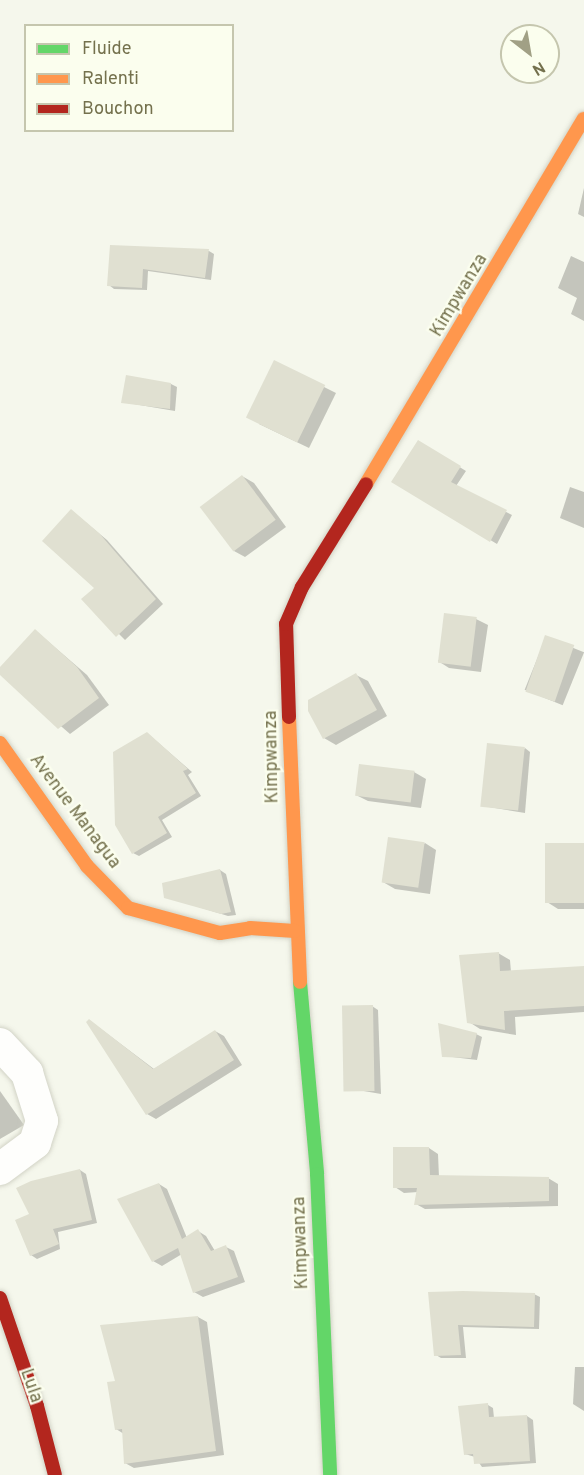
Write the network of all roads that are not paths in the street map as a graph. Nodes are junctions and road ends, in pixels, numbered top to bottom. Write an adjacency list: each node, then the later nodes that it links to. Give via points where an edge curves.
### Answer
1 (584, 120): 3 (street, Kimpwanza, via 442,361 302,587 286,624)
2 (0, 742): 3 (street, Avenue Managua, via 87,866 128,908 220,933 249,928)
3 (295, 931): 8 (street, Kimpwanza, via 317,1174)
4 (0, 1044): 5 (street, via 27,1074 42,1121 35,1143)
5 (0, 1169)
6 (0, 1298): 7 (street, Lula, via 37,1406)
7 (55, 1475)
8 (330, 1475)

